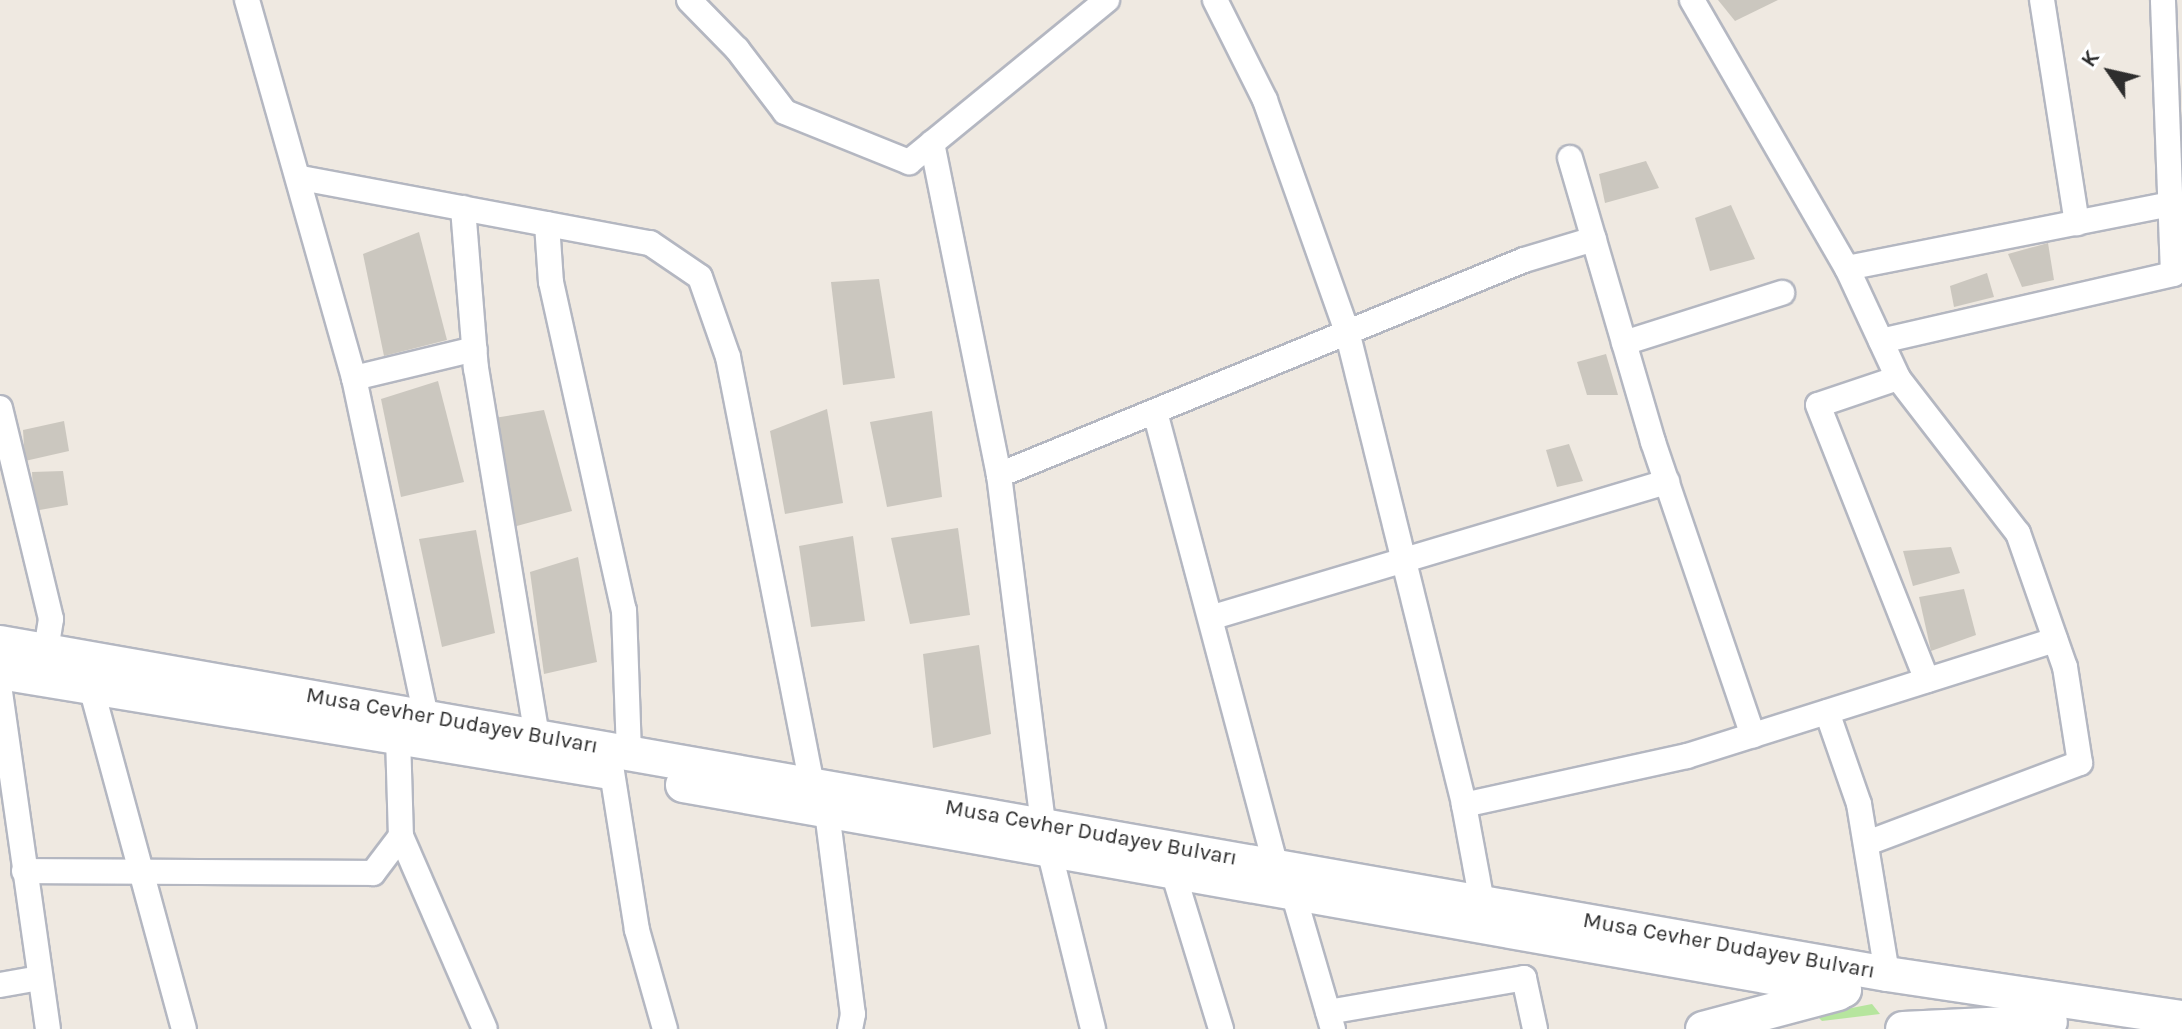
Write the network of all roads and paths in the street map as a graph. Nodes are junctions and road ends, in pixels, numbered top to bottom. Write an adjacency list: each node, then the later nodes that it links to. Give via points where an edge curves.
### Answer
1 (247, 0): 10 (street)
2 (689, 0): 8 (street, via 737,49 785,112 909,162)
3 (1107, 0): 8 (street)
4 (1215, 0): 18 (street, via 1265,100)
5 (1692, 0): 16 (street)
6 (2042, 0): 13 (street)
7 (2163, 0): 11 (street)
8 (932, 143): 26 (street)
9 (1570, 158): 15 (street)
10 (301, 178): 12 (street); 22 (street)
11 (2171, 204): 13 (street); 19 (street, via 2173,274)
12 (463, 208): 14 (street); 21 (street)
13 (2077, 223): 16 (street)
14 (547, 224): 42 (street, via 551,282 624,610); 43 (street, via 650,243 700,277 728,357)
15 (1594, 239): 18 (street, via 1524,260); 20 (street)
16 (1847, 268): 19 (street)
17 (1782, 293): 20 (street)
18 (1348, 335): 25 (street); 28 (street)
19 (1881, 341): 23 (street)
20 (1624, 343): 27 (street)
21 (475, 349): 22 (street); 40 (street)
22 (354, 378): 38 (street)
23 (1898, 378): 30 (street, via 2018,533); 34 (street, via 1818,405)
24 (0, 408): 32 (street, via 51,619)
25 (1155, 412): 26 (street); 29 (street)
26 (999, 475): 46 (street)
27 (1667, 482): 28 (street); 39 (street)
28 (1400, 557): 29 (street); 44 (street)
29 (1213, 617): 48 (street)
30 (2055, 640): 34 (street); 47 (street, via 2080,763)
31 (0, 643): 32 (main road, Musa Cevher Dudayev Bulvarı)
32 (46, 651): 38 (main road, Musa Cevher Dudayev Bulvarı)
33 (0, 672): 35 (main road, Musa Cevher Dudayev Bulvarı)
34 (1927, 680): 37 (street)
35 (91, 687): 41 (main road, Musa Cevher Dudayev Bulvarı); 50 (street)
36 (0, 692): 49 (street)
37 (1827, 712): 39 (street); 47 (street)
38 (426, 716): 40 (main road, Musa Cevher Dudayev Bulvarı)
39 (1753, 735): 44 (street)
40 (537, 736): 42 (main road, Musa Cevher Dudayev Bulvarı)
41 (398, 737): 42 (main road, Musa Cevher Dudayev Bulvarı); 45 (street)
42 (621, 762): 43 (main road, Musa Cevher Dudayev Bulvarı); 64 (street, via 637,930)
43 (820, 798): 46 (main road, Musa Cevher Dudayev Bulvarı); 65 (street, via 853,1014)
44 (1464, 805): 53 (street)
45 (401, 836): 50 (street, via 373,873); 63 (street)
46 (1046, 838): 48 (main road, Musa Cevher Dudayev Bulvarı); 51 (main road, Musa Cevher Dudayev Bulvarı); 66 (street)
47 (1867, 843): 54 (street)
48 (1276, 866): 53 (main road, Musa Cevher Dudayev Bulvarı)
49 (24, 871): 50 (street); 55 (street)
50 (141, 873): 62 (street)
51 (1174, 875): 52 (main road, Musa Cevher Dudayev Bulvarı); 67 (street)
52 (1294, 896): 57 (main road, Musa Cevher Dudayev Bulvarı); 59 (street)
53 (1482, 902): 54 (main road, Musa Cevher Dudayev Bulvarı)
54 (1887, 974): 57 (main road); 58 (main road, Musa Cevher Dudayev Bulvarı)
55 (39, 978): 56 (street); 61 (street)
56 (0, 985)
57 (1850, 990): 60 (main road, Musa Cevher Dudayev Bulvarı); 69 (main road)
58 (2182, 1018)
59 (1331, 1021): 68 (street, via 1524,978)
60 (2050, 1022): 70 (main road); 71 (main road, Musa Cevher Dudayev Bulvarı)
61 (48, 1029)
62 (184, 1029)
63 (485, 1029)
64 (665, 1029)
65 (850, 1029)
66 (1093, 1029)
67 (1221, 1029)
68 (1535, 1029)
69 (1703, 1029)
70 (1903, 1029)
71 (2096, 1029)

